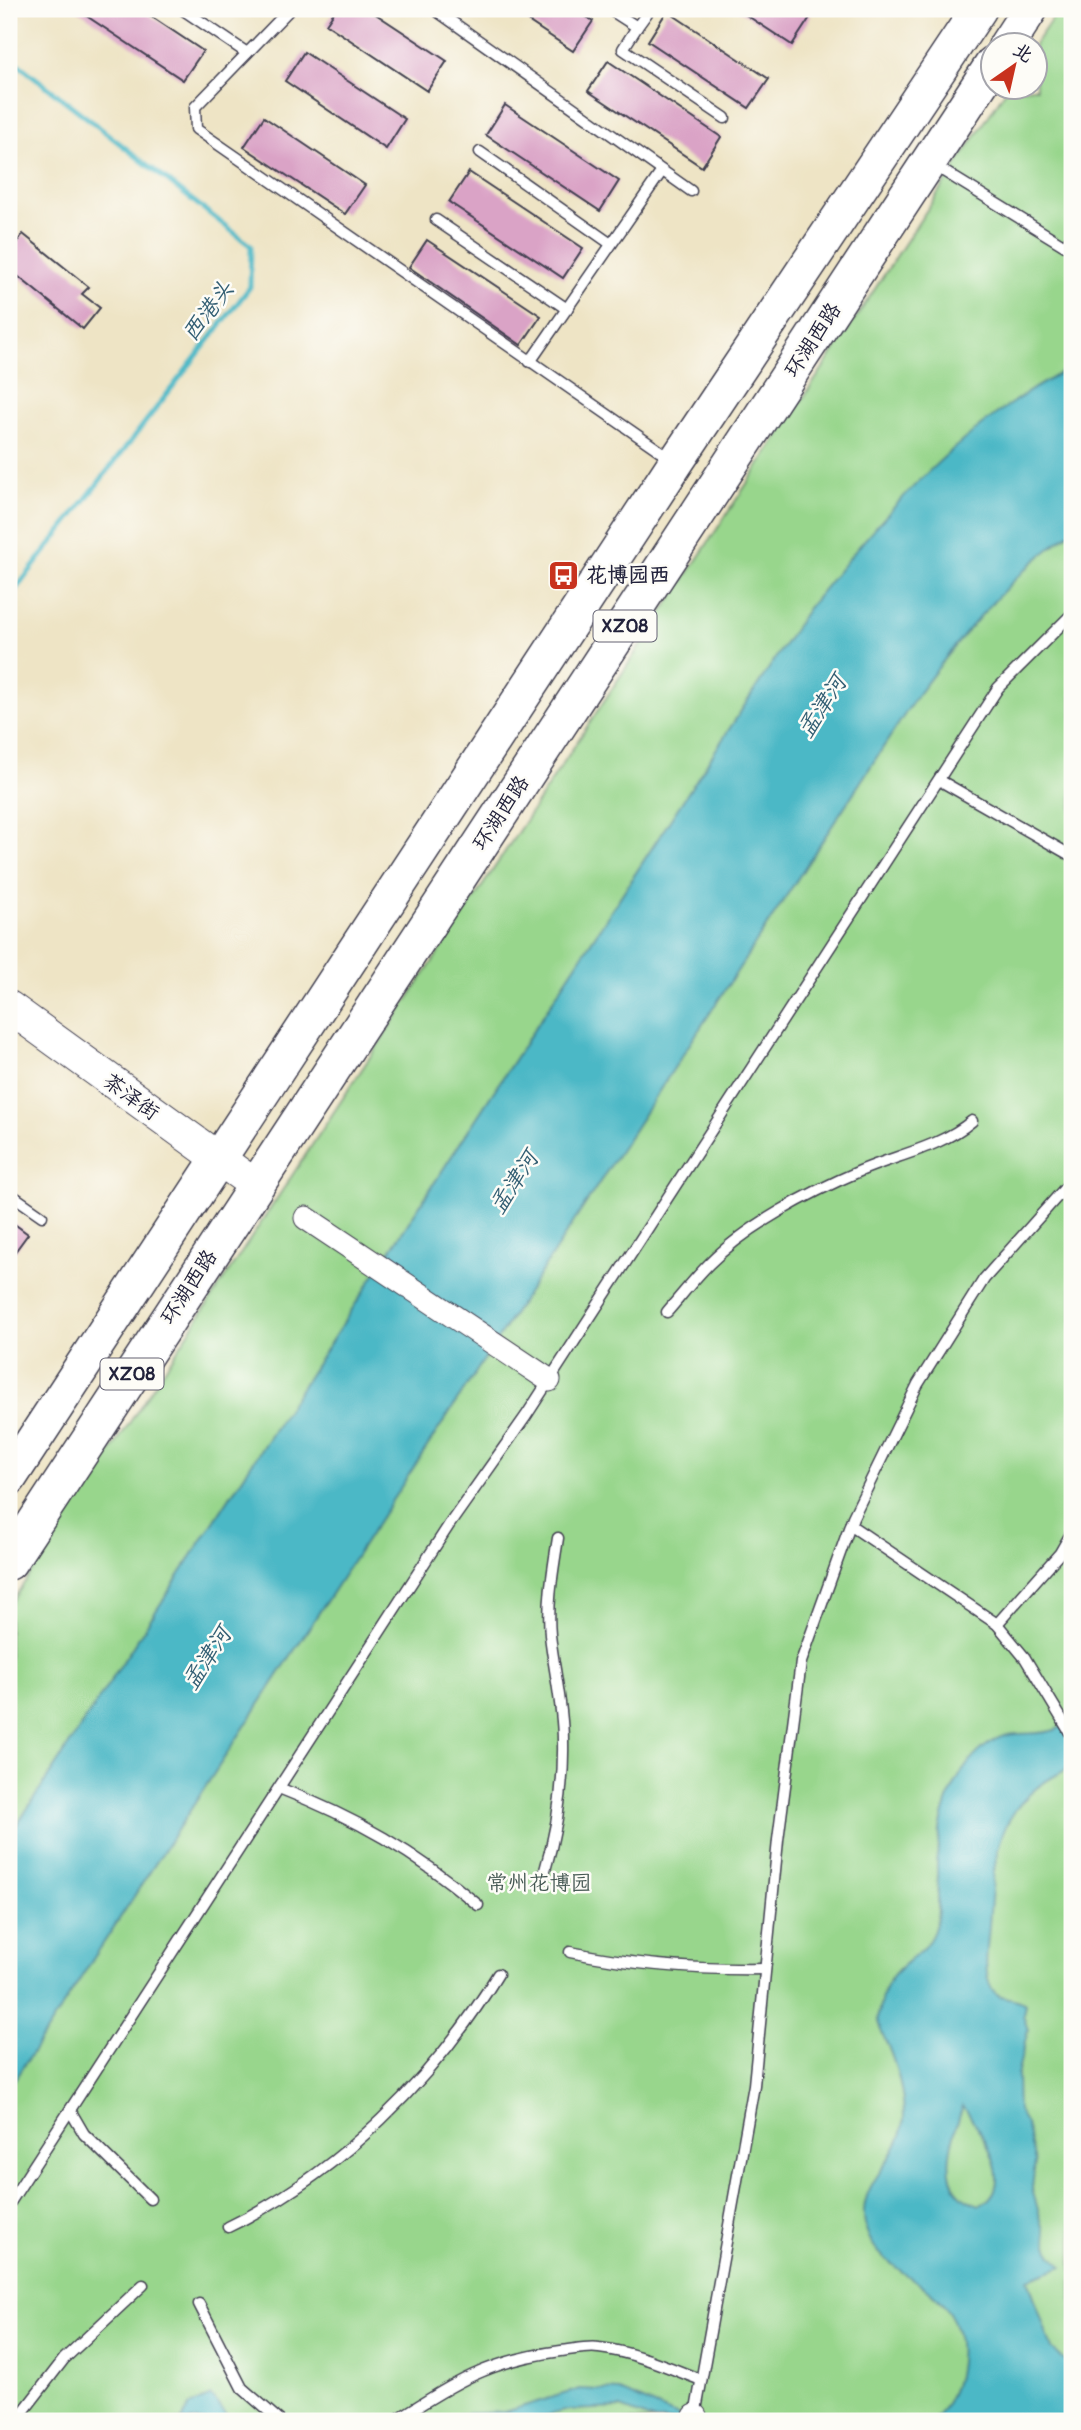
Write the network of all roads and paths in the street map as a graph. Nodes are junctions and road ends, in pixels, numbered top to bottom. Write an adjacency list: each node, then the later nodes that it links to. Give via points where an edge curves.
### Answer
1 (181, 9): 10 (lane)
2 (289, 9): 10 (lane)
3 (434, 9): 15 (lane)
4 (609, 9): 8 (lane)
5 (650, 9): 8 (lane)
6 (979, 9): 22 (main road, XZ08)
7 (1030, 9): 9 (main road)
8 (637, 27): 12 (lane, via 623,49)
9 (1015, 32)
10 (247, 53): 21 (lane, via 195,107 196,129)
11 (979, 87): 14 (main road, 环湖西路 / XZ08)
12 (725, 118)
13 (480, 152): 19 (lane)
14 (930, 163): 18 (lane, via 1065,246); 30 (main road, 环湖西路 / XZ08)
15 (662, 171): 16 (lane); 19 (lane)
16 (691, 191)
17 (436, 220): 20 (lane)
18 (1072, 236)
19 (611, 244): 20 (lane)
20 (566, 309): 21 (lane)
21 (530, 362): 22 (lane)
22 (676, 462): 28 (main road, XZ08)
23 (1072, 614): 24 (lane, via 998,688)
24 (939, 780): 25 (lane); 35 (lane)
25 (1072, 856)
26 (9, 1007): 28 (street, 茶泽街)
27 (972, 1121): 34 (lane, via 939,1141 829,1184 762,1223 711,1262)
28 (218, 1160): 30 (street, 茶泽街); 36 (main road, XZ08)
29 (1072, 1180): 37 (lane, via 984,1279 918,1384)
30 (255, 1185): 40 (main road, 环湖西路 / XZ08)
31 (9, 1193): 32 (lane)
32 (42, 1216)
33 (306, 1218): 35 (street)
34 (667, 1312)
35 (541, 1374): 43 (lane)
36 (9, 1478)
37 (850, 1525): 41 (lane); 47 (lane, via 801,1662)
38 (1072, 1532): 41 (lane, via 1060,1553)
39 (558, 1538): 44 (lane, via 550,1633 560,1686 562,1793)
40 (9, 1562)
41 (997, 1623): 42 (lane, via 1052,1699)
42 (1072, 1736)
43 (279, 1788): 45 (lane, via 371,1828 432,1866); 49 (lane)
44 (544, 1874)
45 (478, 1905)
46 (570, 1952): 47 (lane, via 730,1970)
47 (765, 1969): 55 (lane, via 754,2085)
48 (498, 1974): 52 (lane, via 443,2051 337,2160 297,2189)
49 (70, 2110): 50 (lane, via 84,2134); 51 (lane)
50 (150, 2199)
51 (9, 2204)
52 (228, 2227)
53 (143, 2285): 57 (lane, via 64,2359)
54 (200, 2304): 58 (lane, via 242,2388)
55 (701, 2380): 56 (lane); 59 (lane, via 635,2355 596,2347 547,2353 502,2361 461,2379)
56 (694, 2419)
57 (16, 2421)
58 (280, 2421)
59 (394, 2421)

